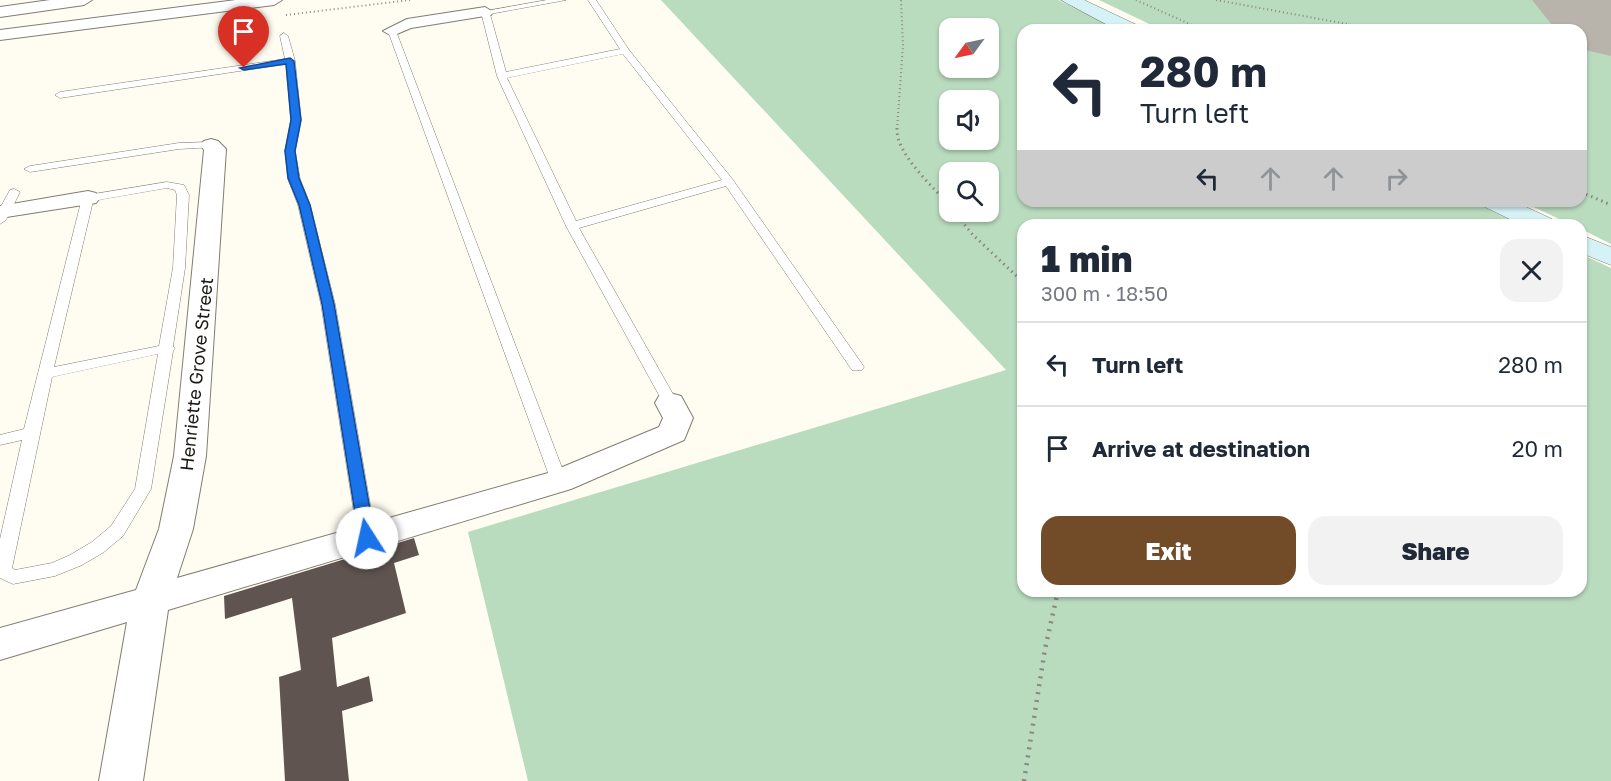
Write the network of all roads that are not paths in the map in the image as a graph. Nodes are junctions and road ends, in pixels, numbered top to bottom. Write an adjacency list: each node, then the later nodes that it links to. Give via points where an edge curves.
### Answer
1 (84, 0): 6 (street)
2 (274, 0): 11 (street)
3 (562, 0): 8 (lane)
4 (592, 0): 14 (lane)
5 (1070, 0): 9 (street)
6 (22, 4): 7 (street); 11 (street)
7 (0, 12)
8 (485, 12): 10 (street, via 407,24); 16 (lane)
9 (1120, 24)
10 (392, 32): 34 (lane)
11 (19, 33): 12 (street)
12 (0, 35)
13 (284, 36): 15 (lane)
14 (625, 51): 16 (lane); 20 (lane)
15 (290, 61): 17 (lane); 35 (lane, via 296,120 290,151 294,178 328,304)
16 (502, 76): 25 (lane)
17 (60, 95)
18 (211, 145): 19 (lane, Henriette Grove Street, via 179,146); 36 (street, Henriette Grove Street, via 215,149 190,456 176,529)
19 (30, 169)
20 (729, 182): 25 (lane); 29 (lane)
21 (88, 198): 23 (street); 28 (lane, via 154,186 180,187 183,218); 30 (lane)
22 (1505, 207): 24 (street)
23 (6, 208)
24 (1530, 219)
25 (572, 226): 31 (lane)
26 (1587, 246): 27 (street)
27 (1611, 257)
28 (168, 348): 30 (lane); 32 (lane, via 143,489 131,512 117,531 76,561 13,577 2,571)
29 (856, 367)
30 (48, 373): 32 (lane)
31 (670, 403): 34 (street, via 678,418 674,434)
32 (31, 433): 33 (lane)
33 (0, 440)
34 (559, 481): 35 (street)
35 (367, 538): 36 (street)
36 (150, 601): 37 (street); 38 (street, Henriette Grove Street)
37 (0, 644)
38 (121, 781)

